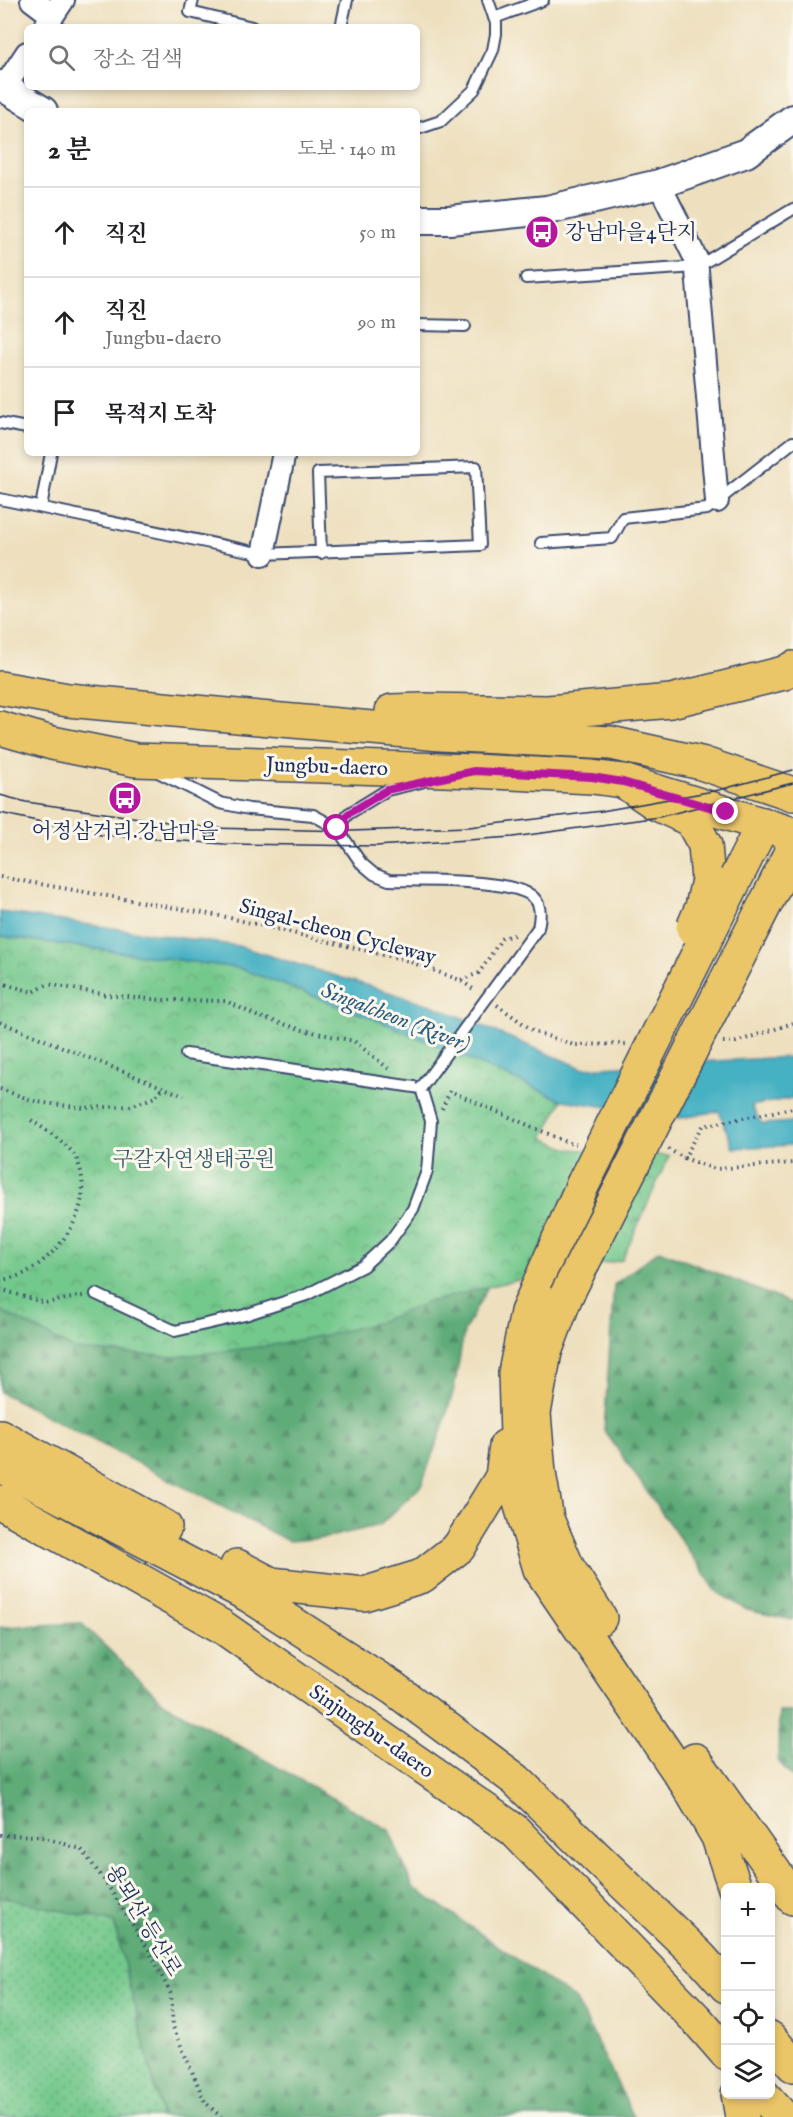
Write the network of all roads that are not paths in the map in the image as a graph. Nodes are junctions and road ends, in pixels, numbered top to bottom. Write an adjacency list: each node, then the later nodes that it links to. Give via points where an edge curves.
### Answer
1 (32, 0): 6 (street)
2 (193, 0): 8 (lane, via 190,12)
3 (347, 0): 9 (lane)
4 (488, 0): 7 (lane)
5 (543, 0): 7 (lane)
6 (53, 14)
7 (494, 18): 14 (lane, via 493,50 474,90 441,121)
8 (240, 24)
9 (342, 24)
10 (24, 57): 11 (street)
11 (2, 86): 12 (street)
12 (38, 108)
13 (793, 119): 15 (street, via 746,153)
14 (420, 128)
15 (659, 184): 17 (street, via 547,210); 18 (street)
16 (793, 209): 18 (lane)
17 (420, 220)
18 (697, 267): 19 (lane); 28 (street)
19 (526, 278)
20 (420, 325): 21 (lane)
21 (465, 326)
22 (0, 423): 23 (lane)
23 (24, 427)
24 (793, 442): 28 (lane)
25 (50, 456): 29 (lane)
26 (283, 456): 32 (street)
27 (0, 499): 29 (lane)
28 (717, 501): 30 (lane, via 707,508 623,518 612,538)
29 (41, 507): 32 (lane)
30 (541, 543)
31 (321, 553): 31 (lane, via 480,545 476,467 318,473); 32 (lane)
32 (263, 554)
33 (793, 669): 37 (main road, via 660,702 548,712 422,710)
34 (0, 680): 36 (main road)
35 (0, 688): 36 (main road, Jungbu-daero)
36 (68, 700): 37 (main road, Jungbu-daero)
37 (259, 718): 43 (main road, Jungbu-daero, via 441,734 611,742 701,763)
38 (0, 728): 40 (main road, Jungbu-daero)
39 (0, 746): 40 (main road, via 34,755)
40 (136, 760): 41 (main road, Jungbu-daero); 44 (lane, via 220,803 312,815)
41 (474, 771): 42 (main road, Jungbu-daero); 44 (lane, via 387,790 348,814)
42 (623, 782): 45 (main road, Jungbu-daero); 49 (main road, bridge, via 692,820 705,845 708,879 702,907)
43 (793, 794)
44 (337, 828): 48 (lane, bridge, via 361,863 388,880 504,885 524,890 535,899 541,915 538,928)
45 (778, 829): 49 (main road, bridge, via 743,864)
46 (793, 847): 56 (main road, bridge, via 566,1296 545,1352 534,1413 547,1519 568,1568 640,1682)
47 (186, 1054): 48 (lane)
48 (422, 1088): 50 (lane, via 431,1121 427,1171 414,1209 390,1241 363,1266 306,1295 245,1315 175,1331)
49 (582, 1186): 51 (main road, via 527,1312)
50 (96, 1294)
51 (515, 1373): 52 (main road, via 502,1477 459,1547 422,1576 364,1594 271,1584); 55 (main road, via 519,1499 540,1569 687,1784 718,1837)
52 (0, 1436)
53 (0, 1465): 57 (main road, via 250,1596 393,1688 516,1780)
54 (0, 1502): 58 (main road, Sinjungbu-daero, via 220,1626 514,1830)
55 (734, 1883)
56 (793, 1898)
57 (721, 1980)
58 (721, 2047)
59 (739, 2099): 61 (main road)
60 (767, 2099): 62 (main road)
61 (742, 2117)
62 (783, 2117)

